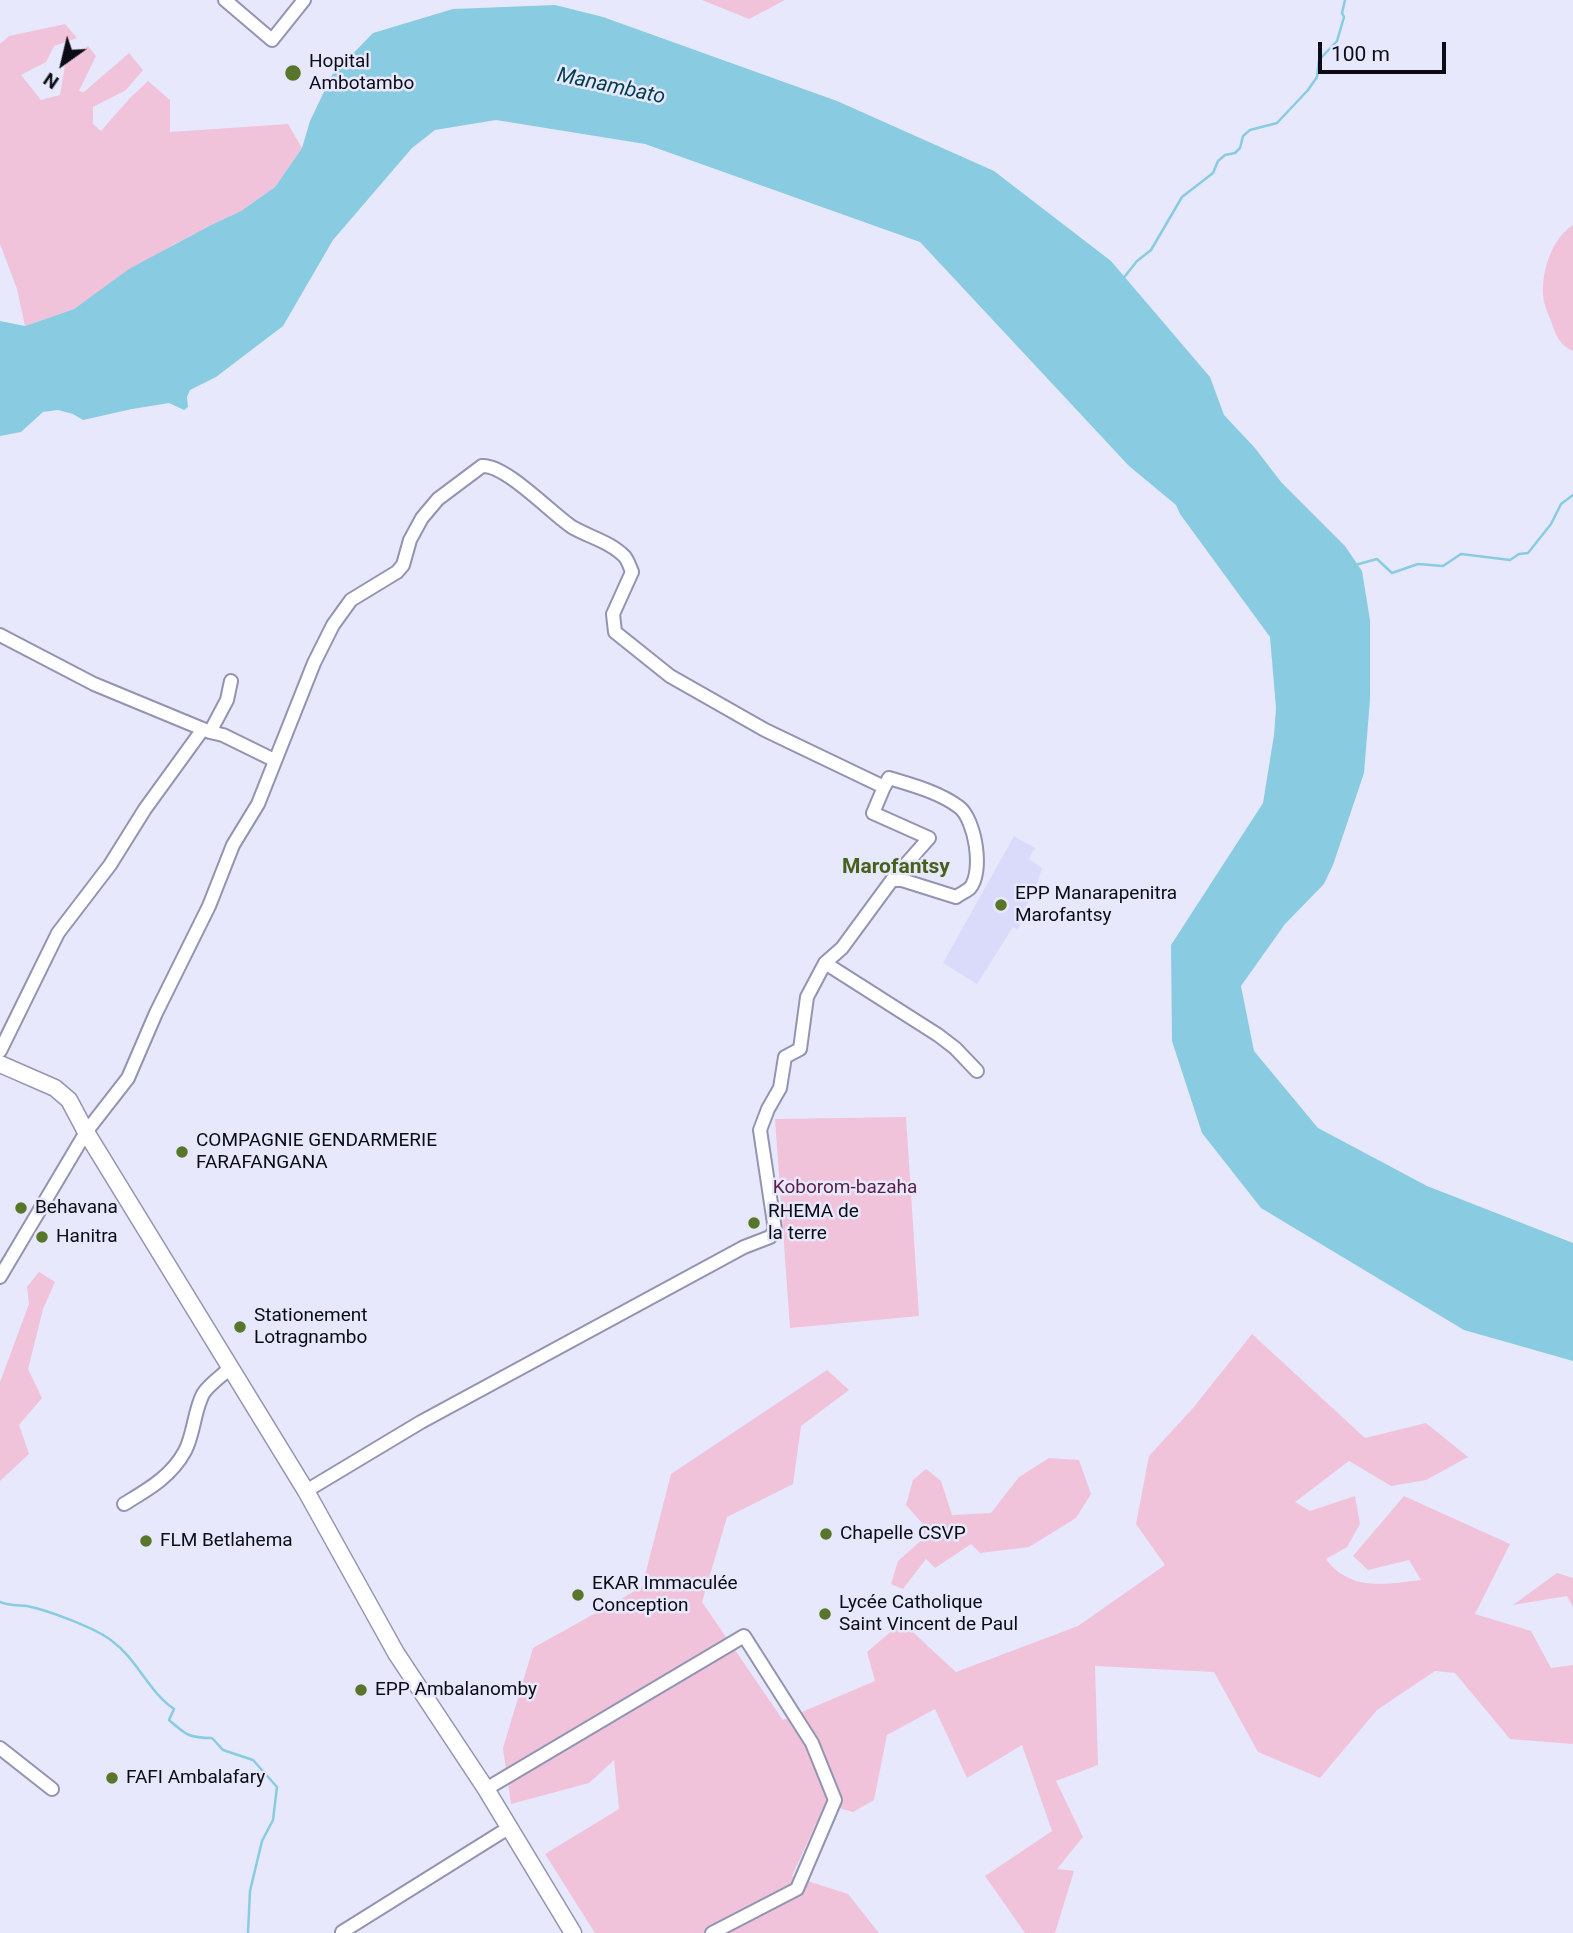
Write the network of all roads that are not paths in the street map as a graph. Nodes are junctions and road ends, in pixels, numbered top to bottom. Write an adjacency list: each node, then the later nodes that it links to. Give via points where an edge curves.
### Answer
1 (225, 0): 2 (street, via 272,40)
2 (304, 0)
3 (0, 635): 5 (street, via 94,684)
4 (231, 681): 5 (street, via 227,701)
5 (207, 731): 6 (street, via 223,734); 10 (street, via 145,809 110,865 58,933)
6 (274, 760): 7 (street, via 314,663 351,600 397,572 422,518 438,499 489,465 572,527 626,558 632,572 613,614 615,632 670,676 765,730); 13 (street, via 258,804 233,845 128,1078)
7 (884, 787): 8 (street, via 873,813 929,838); 8 (street, via 889,778 920,787 961,808 975,839 978,868 970,888 956,897)
8 (892, 880): 9 (street, via 842,948)
9 (825, 963): 12 (street, via 938,1035); 16 (street, via 807,997 800,1049 785,1057 780,1087 761,1130 773,1205 775,1230 770,1237 421,1422)
10 (0, 1051)
11 (0, 1065): 13 (main road, via 55,1087 69,1100)
12 (977, 1071)
13 (86, 1132): 14 (street); 15 (main road)
14 (0, 1277)
15 (230, 1367): 16 (main road); 17 (street, via 203,1395 192,1434 174,1468)
16 (306, 1491): 20 (main road, via 397,1653)
17 (124, 1504)
18 (0, 1748): 19 (street)
19 (52, 1789)
20 (486, 1789): 21 (main road); 24 (street, via 744,1636 812,1743 835,1800 797,1889)
21 (510, 1827): 22 (street); 23 (main road)
22 (342, 1932)
23 (573, 1933)
24 (712, 1933)

